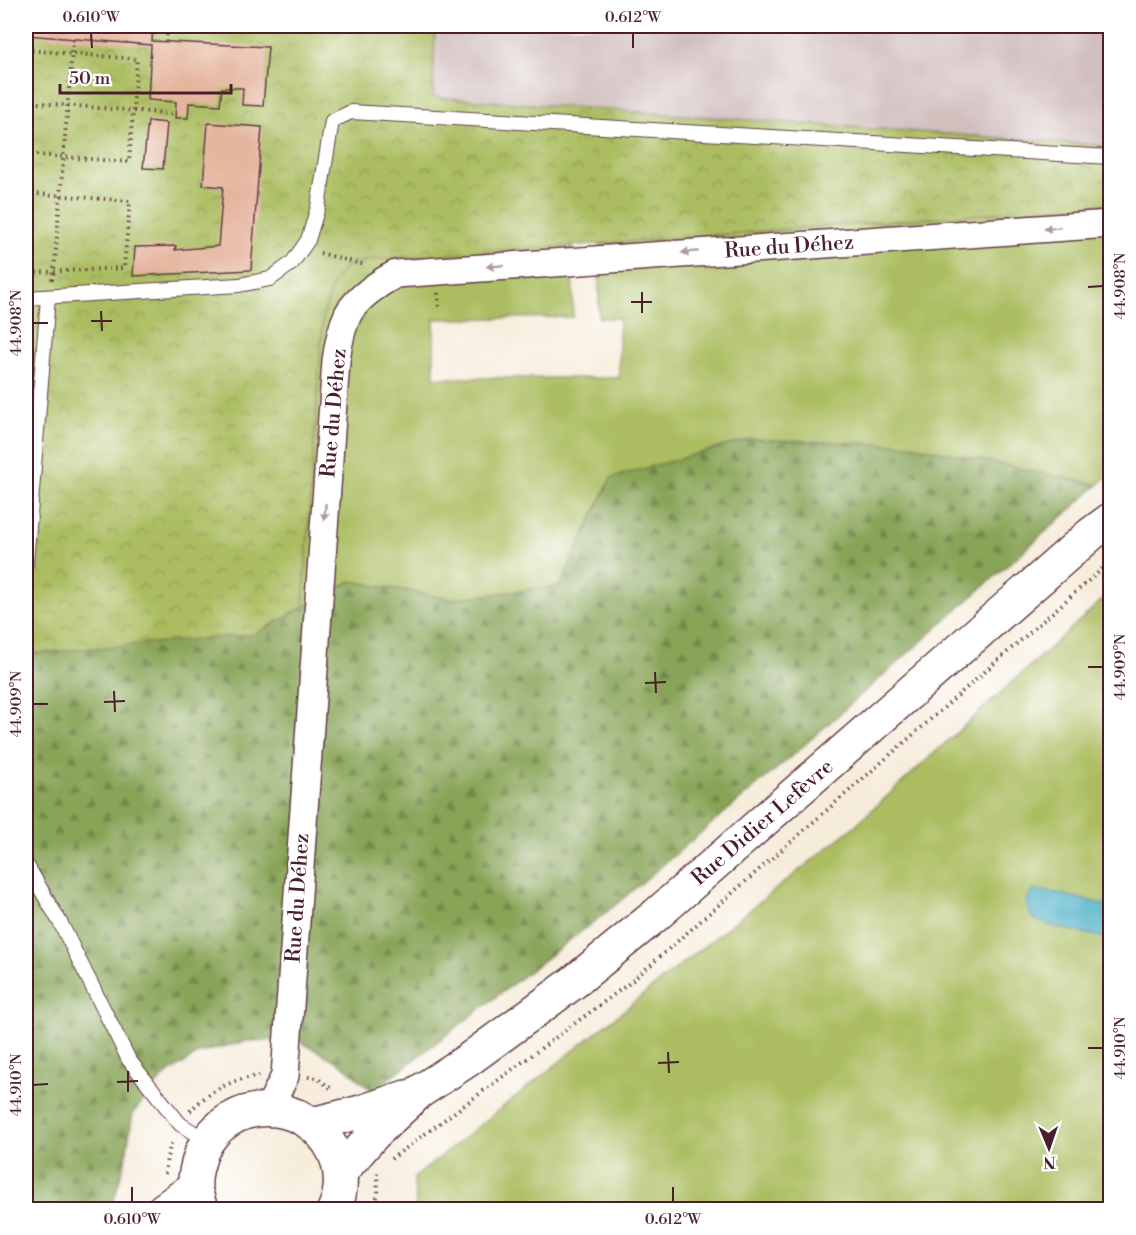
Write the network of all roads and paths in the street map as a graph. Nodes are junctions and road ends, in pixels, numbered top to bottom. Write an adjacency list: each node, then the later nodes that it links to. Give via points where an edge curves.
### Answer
1 (168, 26): 3 (path)
2 (73, 39): 5 (path)
3 (166, 42)
4 (26, 50): 5 (path)
5 (72, 53): 7 (path); 8 (path, via 137,58)
6 (26, 102): 7 (path)
7 (68, 105): 8 (path); 11 (path)
8 (133, 110): 9 (path); 11 (path, via 129,162)
9 (175, 114)
10 (26, 154): 11 (path)
11 (63, 157): 14 (path)
12 (1110, 157): 19 (lane, via 351,112 332,121 318,207 308,240 292,262 270,279 239,285)
13 (26, 193): 14 (path)
14 (59, 196): 16 (path); 16 (path, via 130,201 124,268)
15 (1110, 224): 24 (street, Rue du Déhez, one-way to 24, via 396,274 358,302 340,336 336,361 285,1076)
16 (54, 272): 17 (path); 19 (path)
17 (26, 273)
18 (26, 298): 19 (lane)
19 (48, 298): 21 (lane)
20 (1104, 522): 23 (main road, Rue Didier Lefèvre, via 656,915 574,982)
21 (26, 563)
22 (26, 864): 26 (lane, via 61,924 129,1060 180,1124)
23 (419, 1092): 25 (main road, Rue Didier Lefèvre); 27 (main road, Rue Didier Lefèvre)
24 (268, 1108): 25 (main road, via 292,1113); 26 (main road, via 245,1112 224,1123)
25 (312, 1124): 27 (main road, via 328,1141)
26 (207, 1141): 28 (main road, via 197,1163)
27 (339, 1173): 30 (main road, via 341,1184)
28 (198, 1198): 29 (main road)
29 (163, 1209)
30 (334, 1209)

